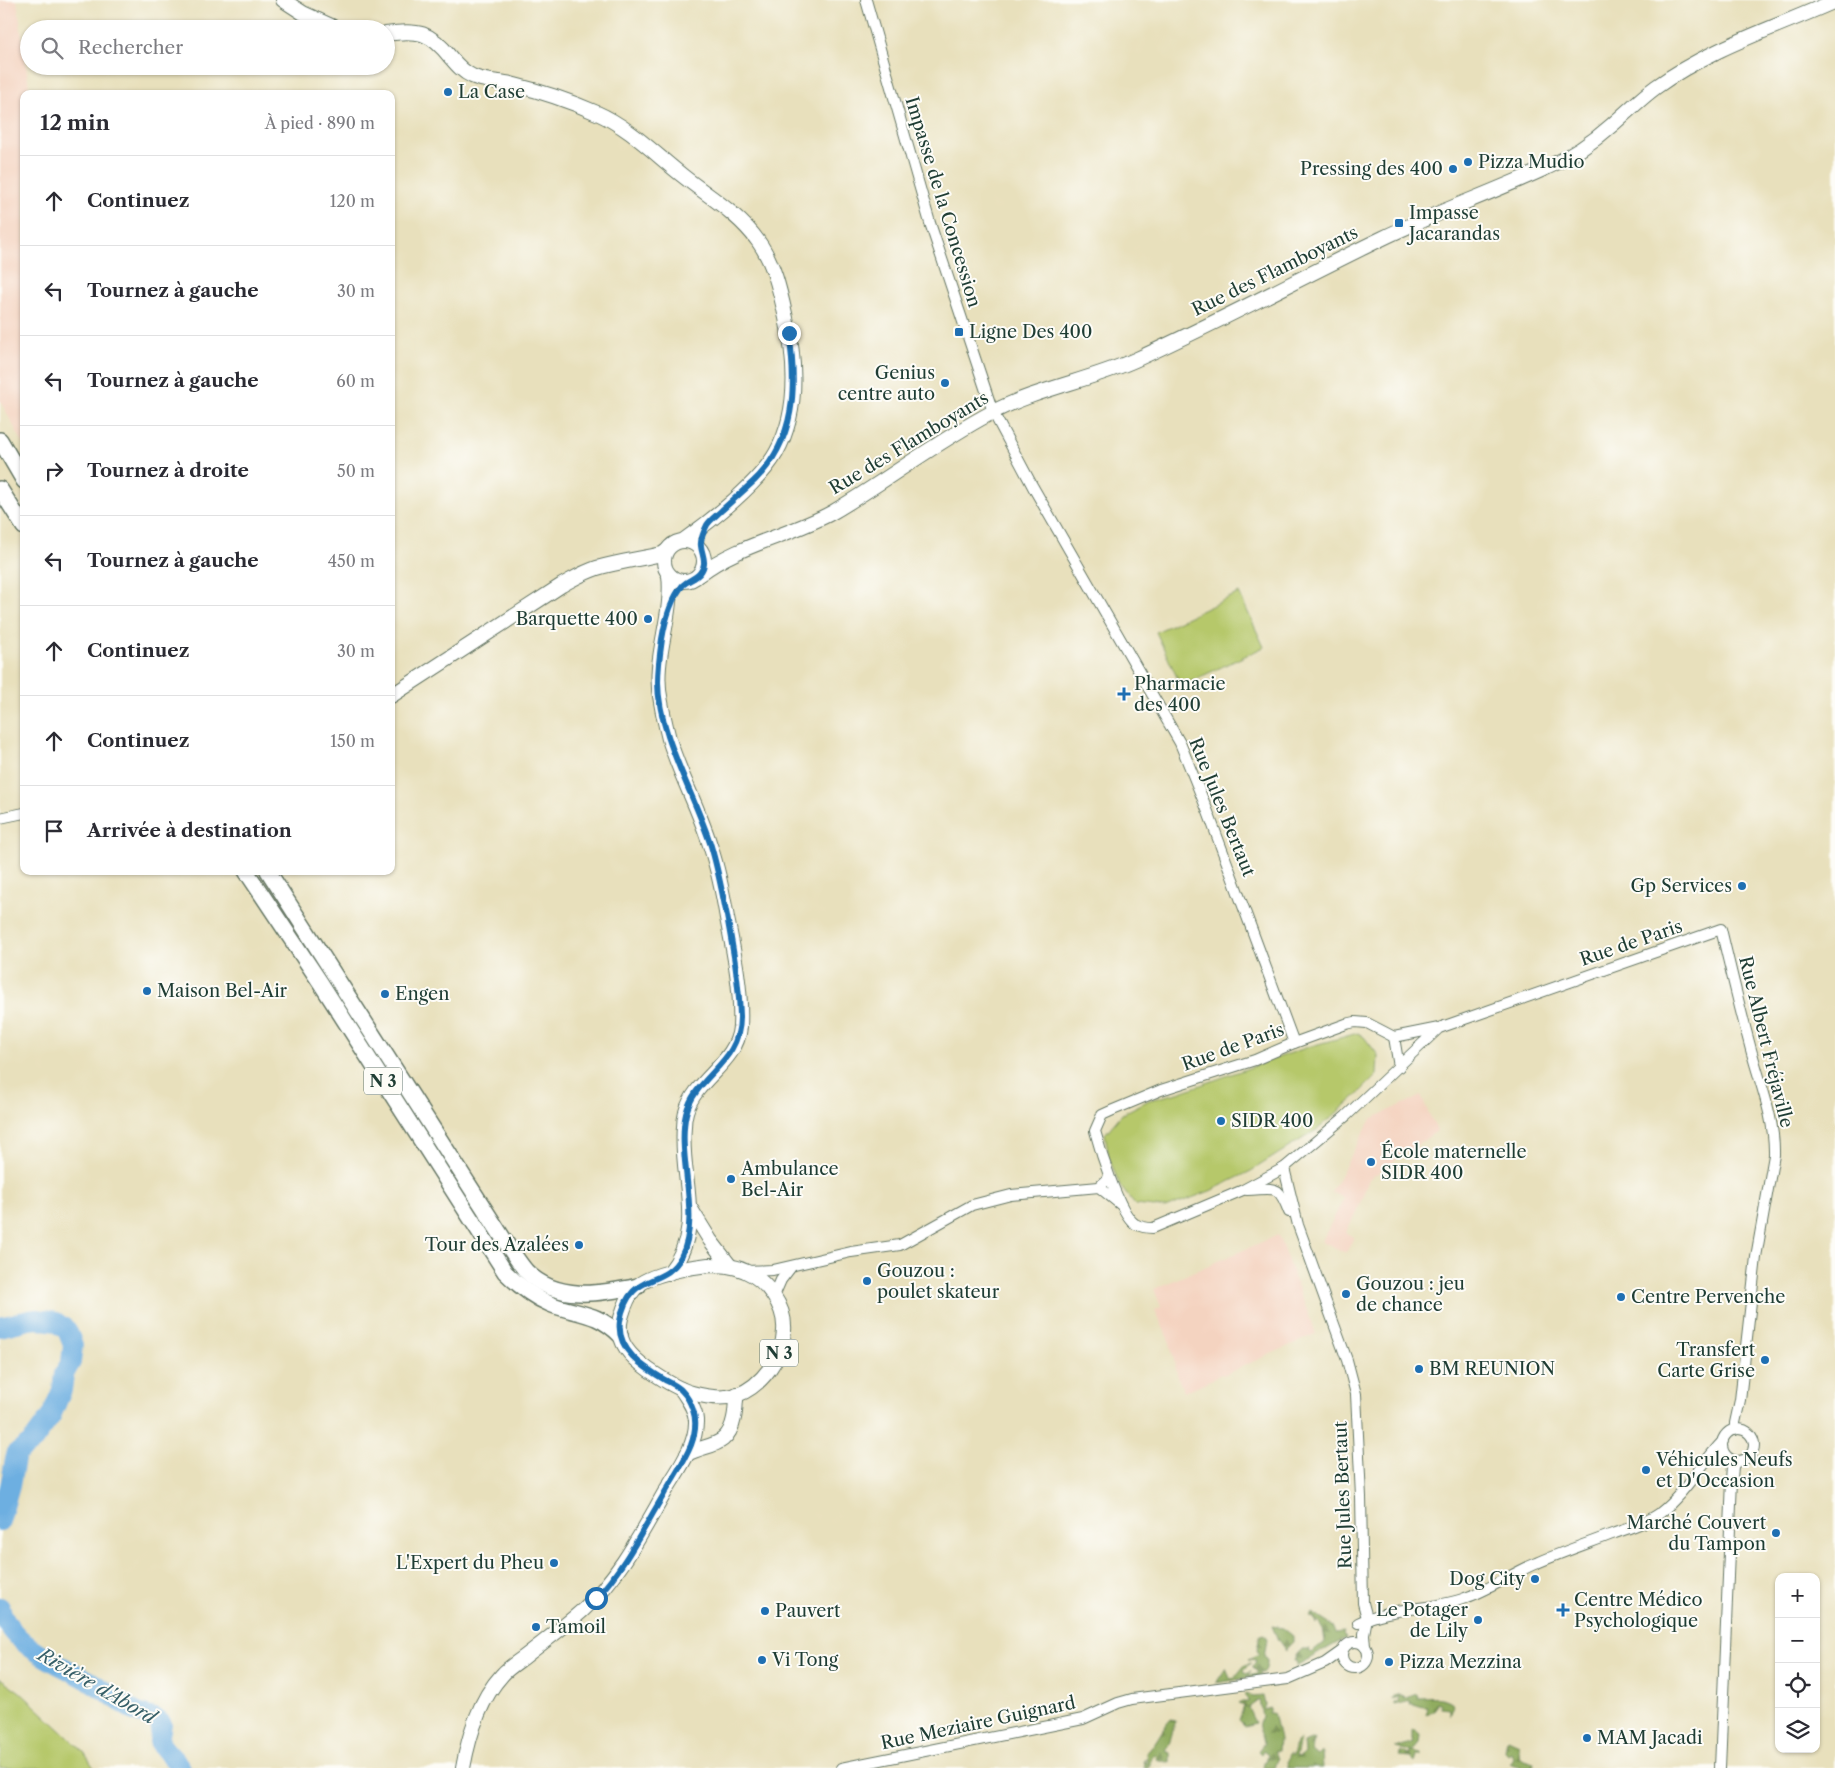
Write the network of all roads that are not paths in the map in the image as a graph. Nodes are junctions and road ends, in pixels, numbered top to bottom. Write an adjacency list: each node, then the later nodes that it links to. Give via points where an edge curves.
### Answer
1 (283, 0): 4 (main road)
2 (866, 0): 6 (street, Impasse de la Concession, via 930,223)
3 (1835, 1): 6 (main road, Rue des Flamboyants, via 1740,40 1674,76 1656,87 1610,127 1552,166 1402,229 1122,366)
4 (317, 20)
5 (395, 32): 11 (main road, via 422,32 441,44 459,68 472,76 509,83 598,113 741,222 764,249 776,280 794,366 789,416 781,443 769,464)
6 (993, 412): 15 (main road, Rue des Flamboyants, via 831,512 796,530); 31 (street, Rue Jules Bertaut, via 1180,743)
7 (0, 440): 8 (highway)
8 (20, 474)
9 (0, 489): 10 (highway)
10 (20, 521)
11 (707, 524): 12 (main road); 14 (main road, via 701,540)
12 (684, 540): 13 (main road, via 673,543); 14 (main road, via 694,543)
13 (665, 552): 16 (main road); 17 (main road)
14 (702, 552): 15 (main road, Rue des Flamboyants); 18 (main road, via 704,564)
15 (723, 557): 18 (main road, Rue des Flamboyants)
16 (626, 560): 17 (main road, via 652,562); 21 (main road, via 595,569 562,586)
17 (667, 573): 19 (main road, via 677,580); 20 (main road, via 670,587)
18 (700, 574): 19 (main road)
19 (687, 581): 20 (main road)
20 (667, 617): 39 (main road, via 659,665 660,700 669,739 710,844 719,876 733,948 740,1017 736,1042 686,1111 684,1129)
21 (395, 693)
22 (20, 814): 23 (street)
23 (0, 818)
24 (249, 875): 47 (highway, N 3, via 506,1272 533,1295 550,1304 591,1315)
25 (271, 875): 27 (highway, N 3)
26 (1721, 929): 29 (street, Rue de Paris); 51 (street, Rue Albert Fréjaville, via 1774,1139 1756,1258)
27 (313, 941): 28 (highway); 34 (highway, N 3)
28 (332, 950)
29 (1439, 1028): 30 (street, Rue de Paris); 33 (street, Rue de Paris)
30 (1394, 1037): 31 (street, Rue de Paris, via 1367,1023 1355,1022); 33 (street)
31 (1294, 1043): 36 (street, Rue de Paris, via 1255,1060 1161,1090 1102,1115 1094,1131)
32 (393, 1046): 34 (highway)
33 (1399, 1067): 35 (street, Rue de Paris)
34 (398, 1074): 45 (highway, N 3, via 526,1271 566,1292 593,1294)
35 (1284, 1168): 38 (street, Rue de Paris); 48 (street, Rue Jules Bertaut, via 1298,1225)
36 (1108, 1178): 37 (street); 40 (street, Rue de Paris)
37 (1099, 1187): 40 (street, Rue de Paris); 42 (street, via 1011,1195 972,1205 900,1245)
38 (1244, 1190): 40 (street, Rue de Paris, via 1153,1228 1133,1223); 48 (street, Rue Jules Bertaut, via 1275,1189 1282,1193)
39 (689, 1206): 41 (main road); 44 (main road, via 686,1244)
40 (1123, 1206)
41 (730, 1266): 43 (main road, N 3); 44 (main road, N 3, via 708,1265)
42 (791, 1266): 43 (street); 46 (street)
43 (746, 1271): 46 (main road, N 3)
44 (670, 1273): 45 (main road, N 3)
45 (638, 1286): 47 (main road, via 625,1306 620,1320)
46 (774, 1296): 50 (main road, N 3, via 783,1321 782,1347 762,1378)
47 (620, 1335): 49 (main road, N 3, via 624,1347 640,1363)
48 (1345, 1360): 56 (street, Rue Jules Bertaut, via 1356,1394)
49 (681, 1389): 50 (main road, N 3, via 709,1396); 53 (main road, N 3, via 696,1419)
50 (738, 1394): 53 (main road, via 728,1434 719,1443)
51 (1738, 1430): 52 (street, via 1730,1432); 55 (street, via 1750,1434 1754,1445 1751,1455 1742,1461)
52 (1723, 1441): 54 (street); 55 (street)
53 (687, 1454): 60 (main road, N 3, via 629,1554 605,1588 581,1612 503,1674 488,1694 476,1716)
54 (1708, 1457): 55 (street); 56 (street, via 1678,1496 1658,1515 1536,1563 1466,1598 1395,1611)
55 (1729, 1457): 62 (street, via 1733,1466)
56 (1362, 1621): 57 (street); 58 (street, Rue Jules Bertaut)
57 (1350, 1642): 58 (street, via 1358,1642); 59 (street)
58 (1365, 1647): 59 (street, via 1368,1655 1362,1666 1349,1667)
59 (1342, 1656): 61 (street, Rue Meziaire Guignard, via 1288,1679 1132,1699 1082,1720)
60 (463, 1768)
61 (841, 1768)
62 (1720, 1768)

